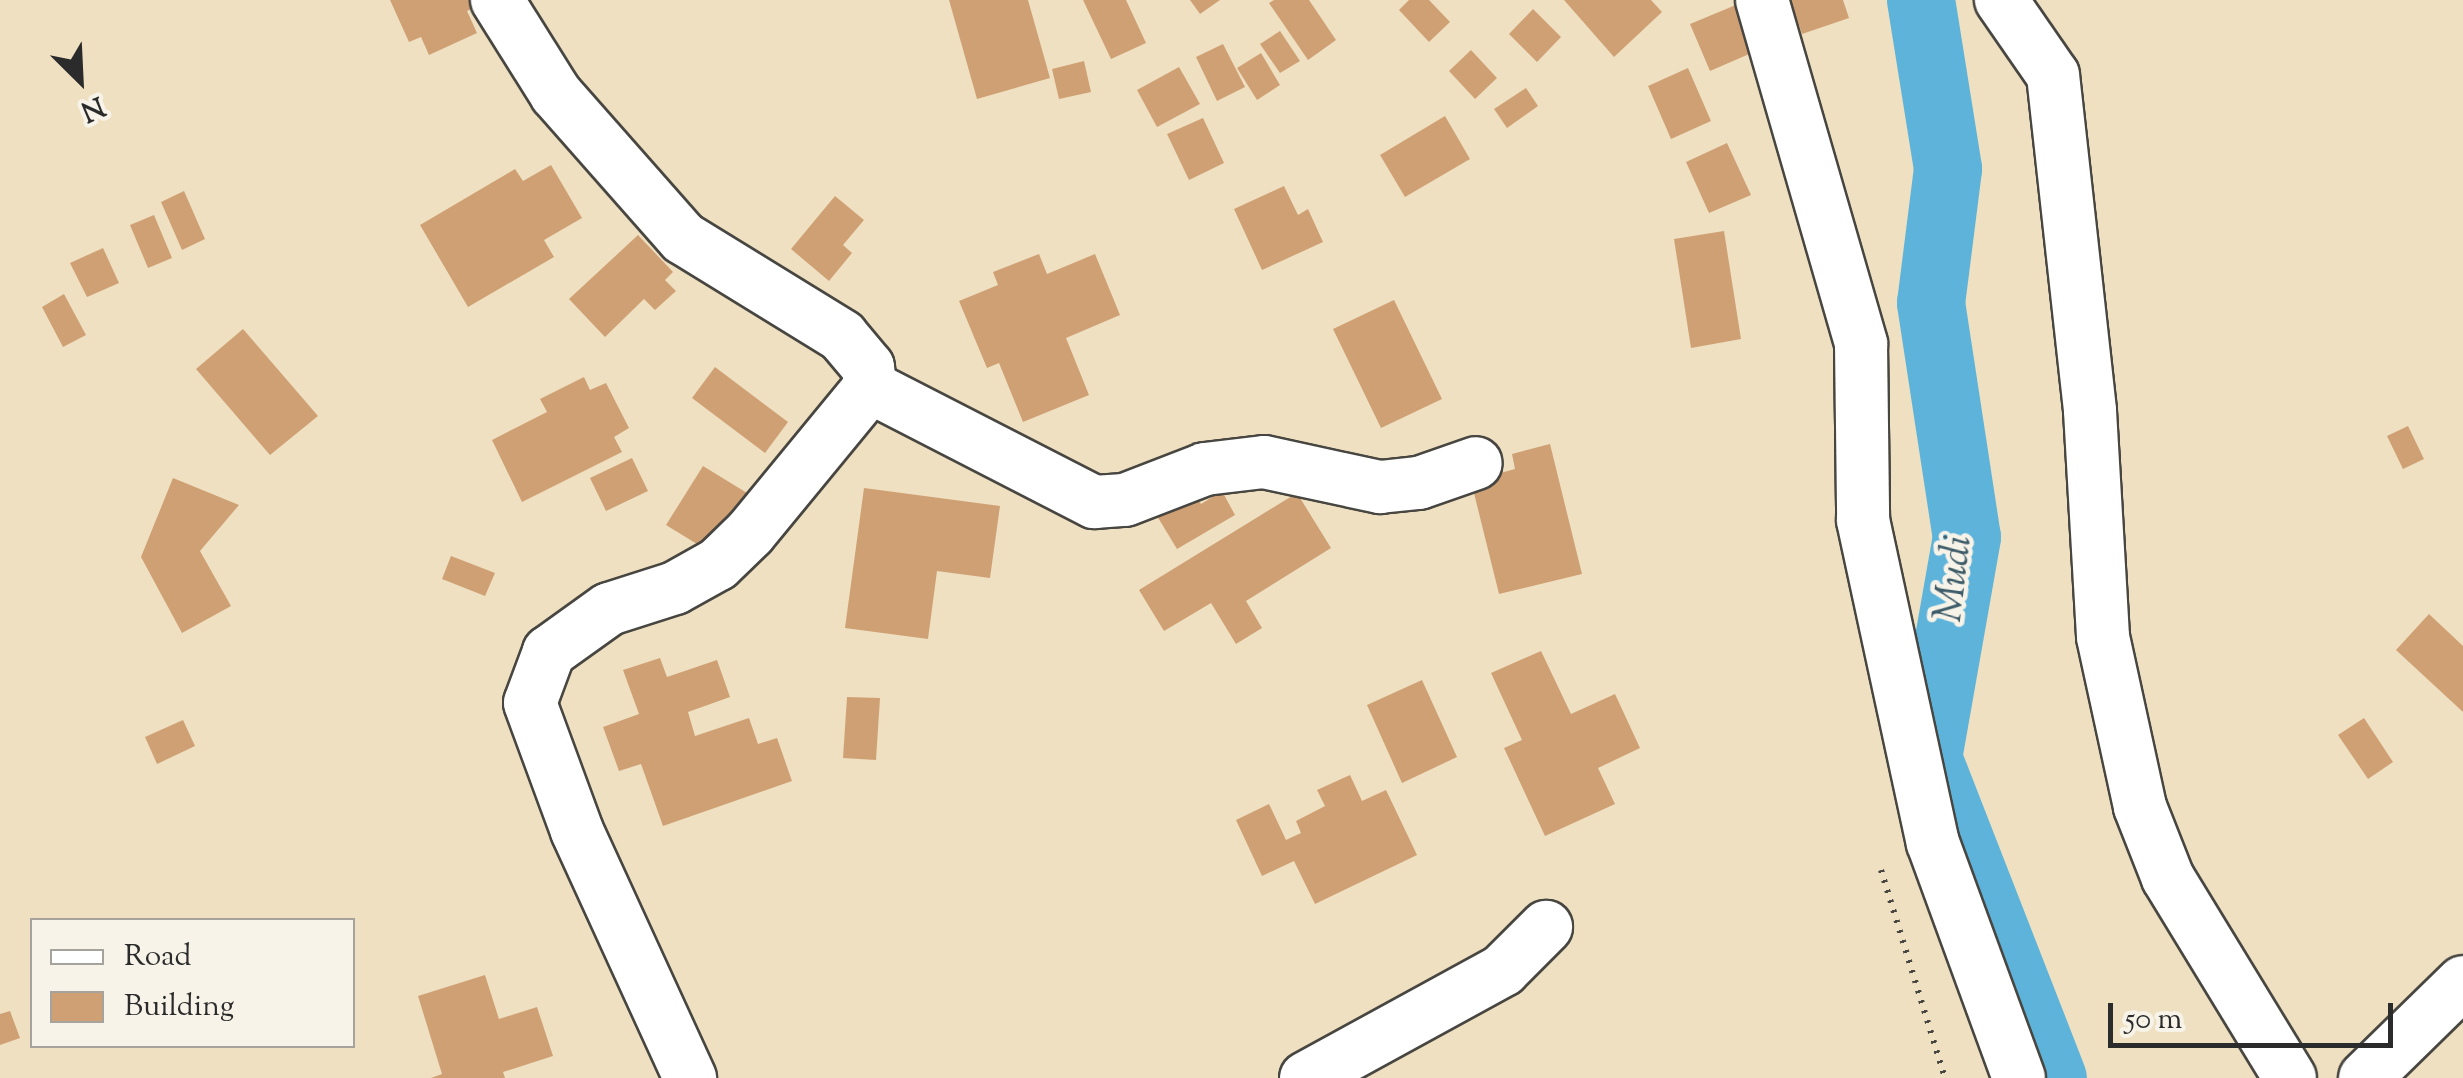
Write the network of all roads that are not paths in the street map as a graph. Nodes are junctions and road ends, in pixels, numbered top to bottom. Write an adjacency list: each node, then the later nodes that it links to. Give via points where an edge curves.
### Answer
1 (497, 0): 4 (street, via 556,94 683,238 842,336 868,367)
2 (1762, 0): 10 (street, via 1862,344 1863,520 1934,843)
3 (2001, 0): 11 (street, via 2054,75 2090,410 2103,637 2140,806 2168,878)
4 (870, 387): 5 (street, via 1094,502 1124,500 1205,469 1244,464 1300,467 1380,488); 8 (street, via 718,564 675,588 609,609 549,652 530,703 577,832)
5 (1476, 463)
6 (1546, 927): 9 (street, via 1502,970)
7 (2463, 982): 12 (street)
8 (690, 1078)
9 (1306, 1078)
10 (2019, 1078)
11 (2290, 1078)
12 (2365, 1078)

